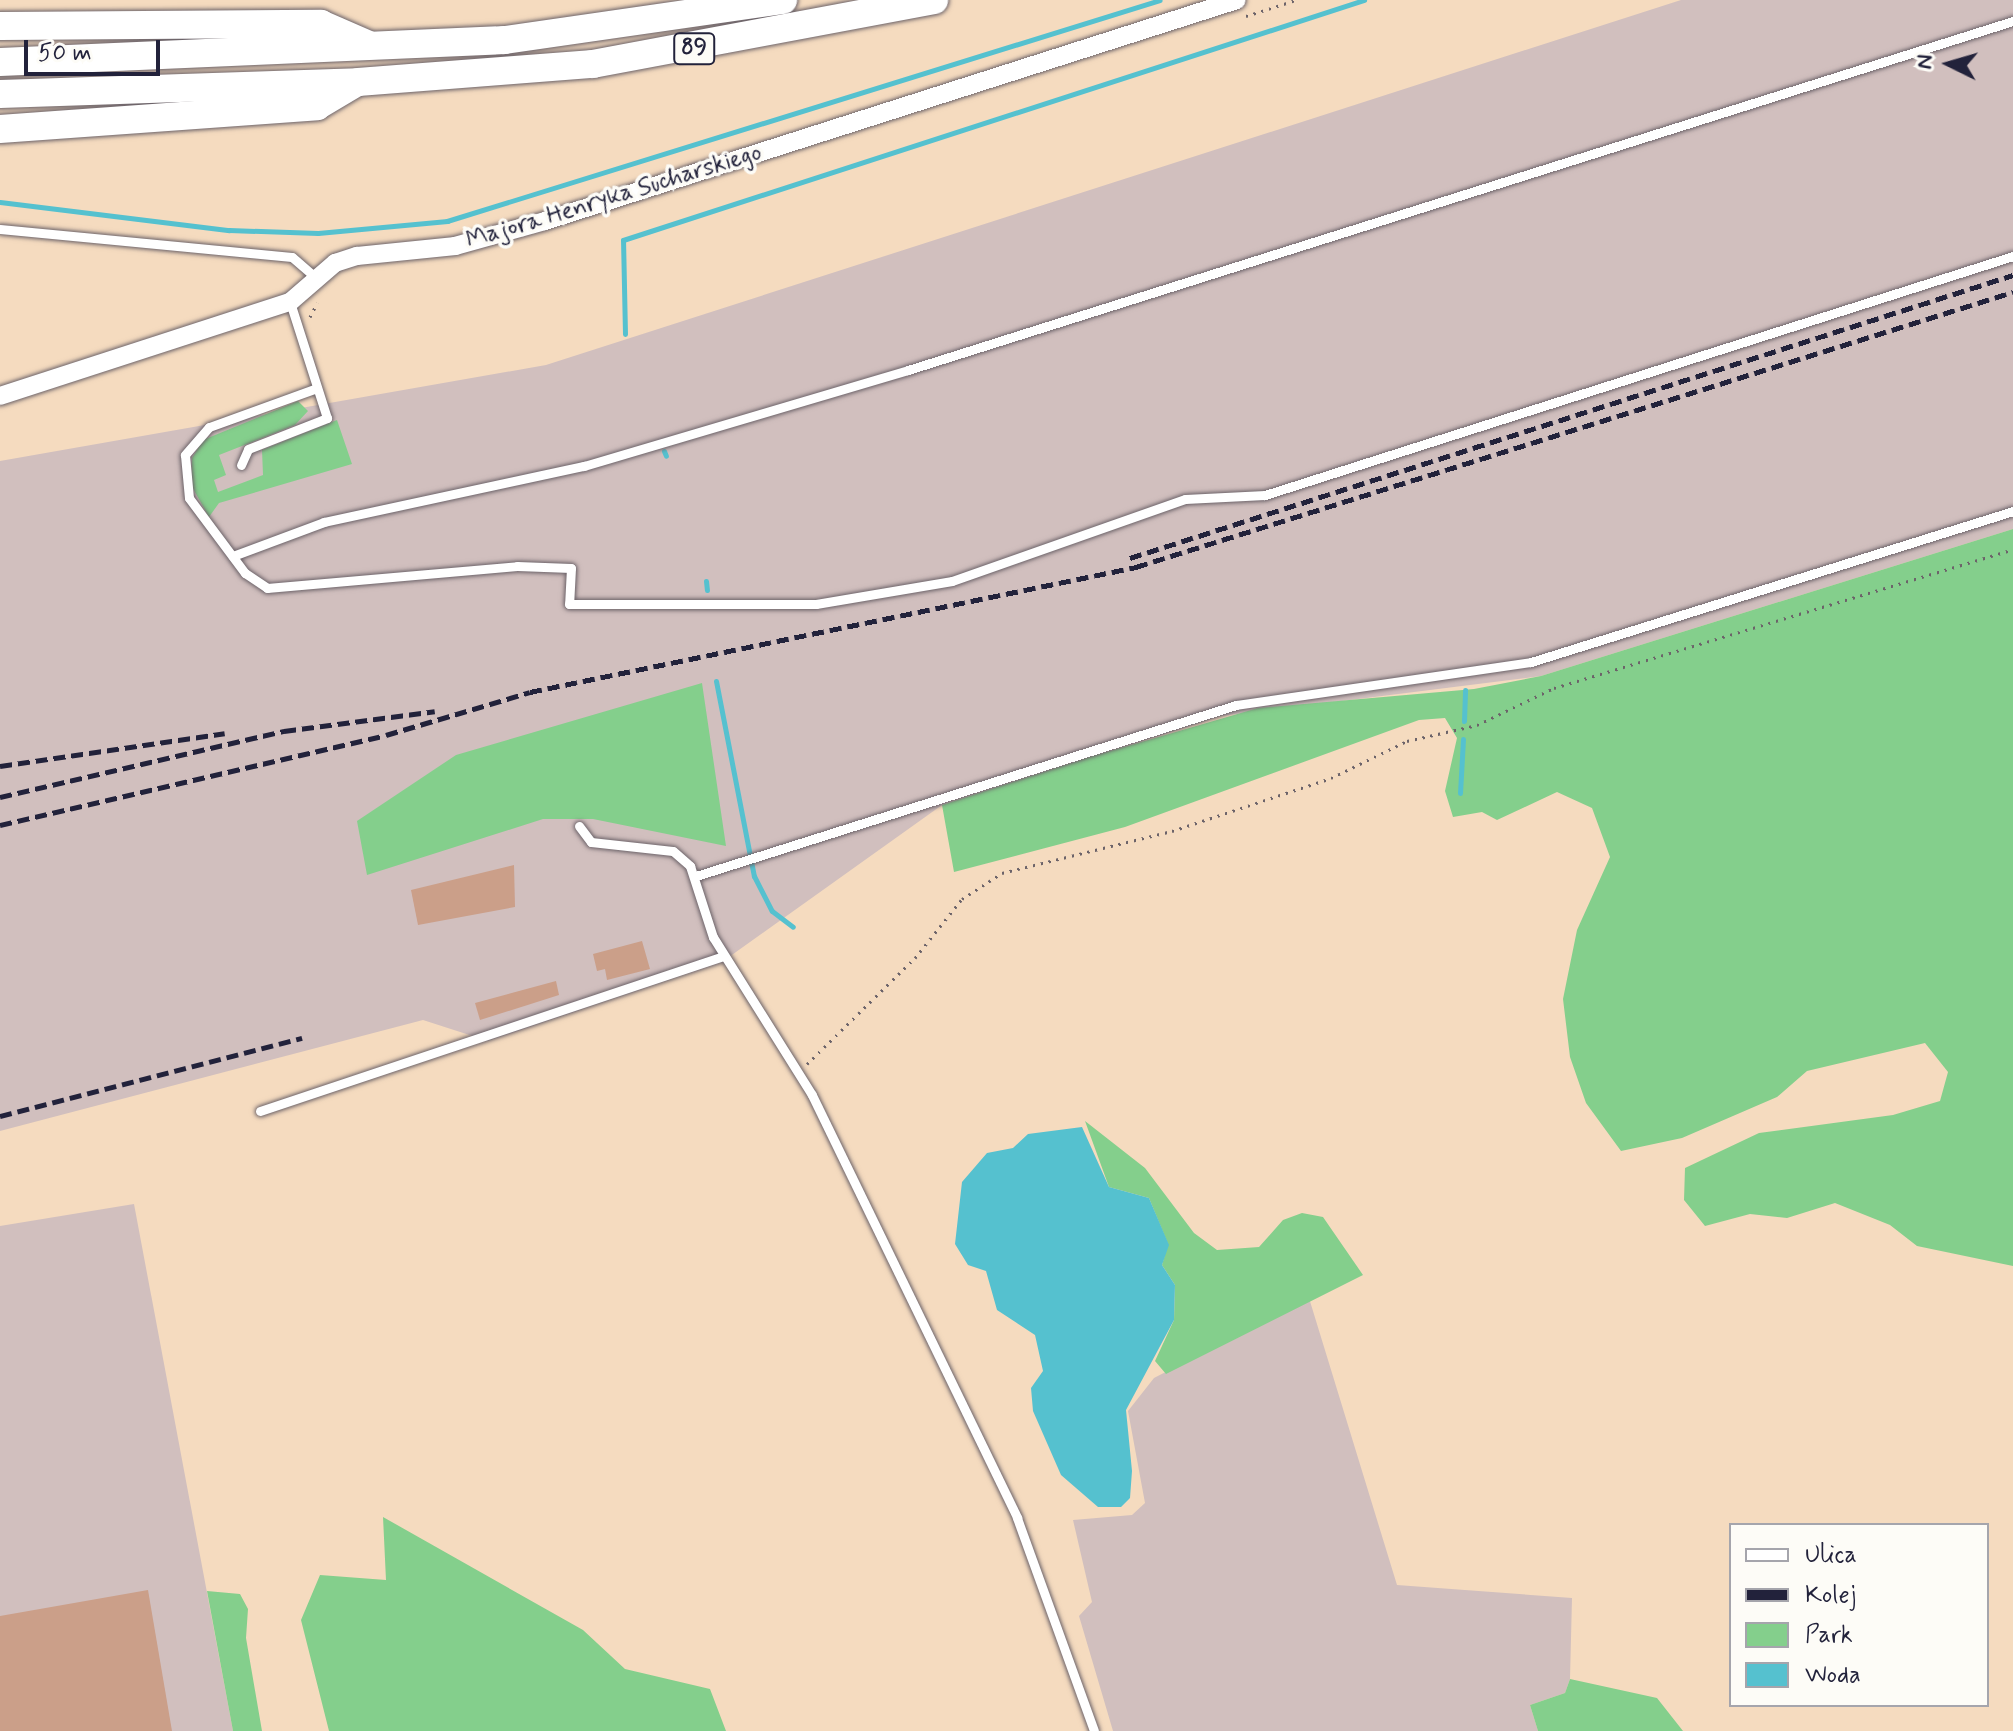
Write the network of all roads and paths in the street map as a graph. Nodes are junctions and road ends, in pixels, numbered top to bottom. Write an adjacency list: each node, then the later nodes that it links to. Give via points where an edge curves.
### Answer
1 (783, 0): 6 (highway, 89, via 616,28)
2 (934, 0): 8 (highway, 89, via 593,64)
3 (1237, 0): 13 (street, Majora Henryka Sucharskiego, via 545,221 455,246 357,256)
4 (2013, 21): 20 (lane, via 895,374 552,474 324,522)
5 (0, 26): 6 (highway, 89, via 321,24)
6 (377, 49): 7 (highway)
7 (0, 62)
8 (358, 82): 9 (highway); 10 (highway, 89, via 317,106)
9 (0, 94)
10 (0, 129)
11 (0, 229): 13 (lane, via 292,257)
12 (2013, 256): 20 (lane, via 1265,495 1185,499 991,569 880,597 738,608 569,604 571,568 487,565 279,589 258,584)
13 (315, 277): 14 (street, Majora Henryka Sucharskiego)
14 (290, 302): 15 (lane); 16 (street, Majora Henryka Sucharskiego)
15 (317, 388): 17 (lane, via 327,418 248,449); 20 (lane, via 209,427 190,444 183,484)
16 (0, 396)
17 (241, 465)
18 (2013, 511): 22 (lane, via 1531,662 1236,705)
19 (2013, 549): 24 (path, via 1554,688 1477,725 1407,741 1331,778 1172,831 1002,873 962,899 915,958)
20 (233, 556)
21 (579, 826): 22 (lane, via 605,845 673,851)
22 (696, 876): 23 (lane)
23 (723, 956): 24 (lane); 25 (lane)
24 (798, 1072): 26 (lane, via 1017,1518)
25 (260, 1111)
26 (1094, 1731)

